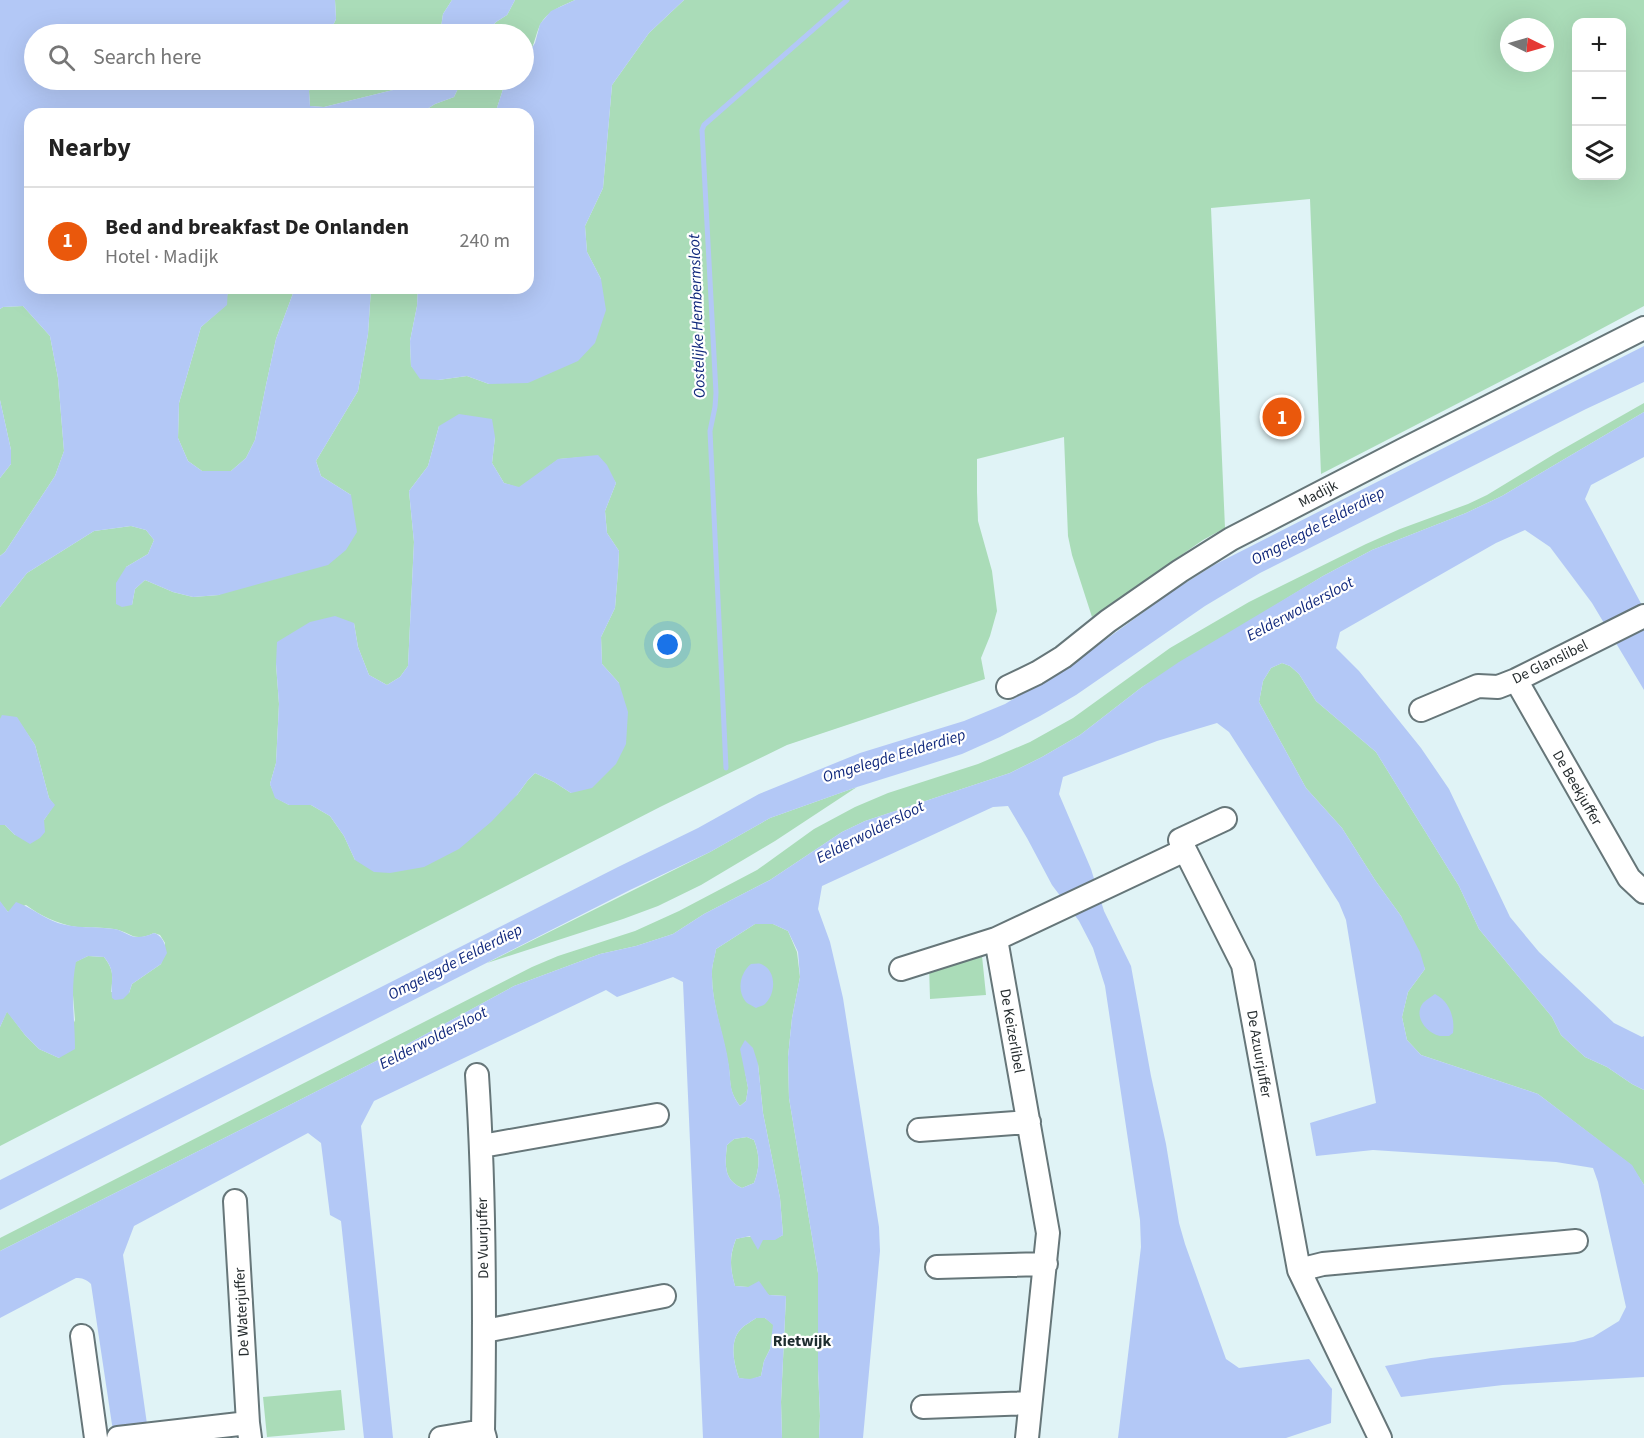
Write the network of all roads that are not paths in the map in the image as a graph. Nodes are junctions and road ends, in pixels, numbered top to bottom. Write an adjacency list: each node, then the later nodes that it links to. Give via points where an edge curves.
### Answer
1 (1644, 328): 4 (street, Madijk, via 1231,539 1108,621 1063,657)
2 (1644, 616): 3 (street, De Glanslibel)
3 (1516, 680): 5 (street, De Glanslibel, via 1498,687 1478,686); 8 (street, De Beekjuffer, via 1629,878)
4 (1008, 687)
5 (1421, 710)
6 (1225, 819): 7 (street, via 1180,840)
7 (1185, 850): 9 (street); 20 (street, De Azuurjuffer, via 1243,965)
8 (1644, 892)
9 (996, 939): 10 (street); 13 (street, De Keizerlibel)
10 (901, 969)
11 (477, 1075): 15 (street, De Vuurjuffer)
12 (657, 1115): 15 (street)
13 (1029, 1122): 14 (street); 18 (street, De Keizerlibel, via 1048,1233)
14 (919, 1130)
15 (482, 1146): 22 (street, De Vuurjuffer)
16 (235, 1200): 26 (street, De Waterjuffer)
17 (1576, 1241): 20 (street, via 1323,1263)
18 (1046, 1264): 19 (street); 24 (street, De Keizerlibel)
19 (937, 1268)
20 (1299, 1270): 32 (street, De Azuurjuffer)
21 (664, 1296): 22 (street)
22 (485, 1331): 27 (street, De Vuurjuffer)
23 (82, 1336): 28 (street)
24 (1030, 1403): 25 (street); 31 (street, De Keizerlibel)
25 (923, 1407)
26 (249, 1430): 29 (street, De Waterjuffer)
27 (484, 1434): 30 (street, De Vuurjuffer)
28 (96, 1438)
29 (118, 1438)
30 (441, 1438)
31 (1027, 1438)
32 (1380, 1438)

